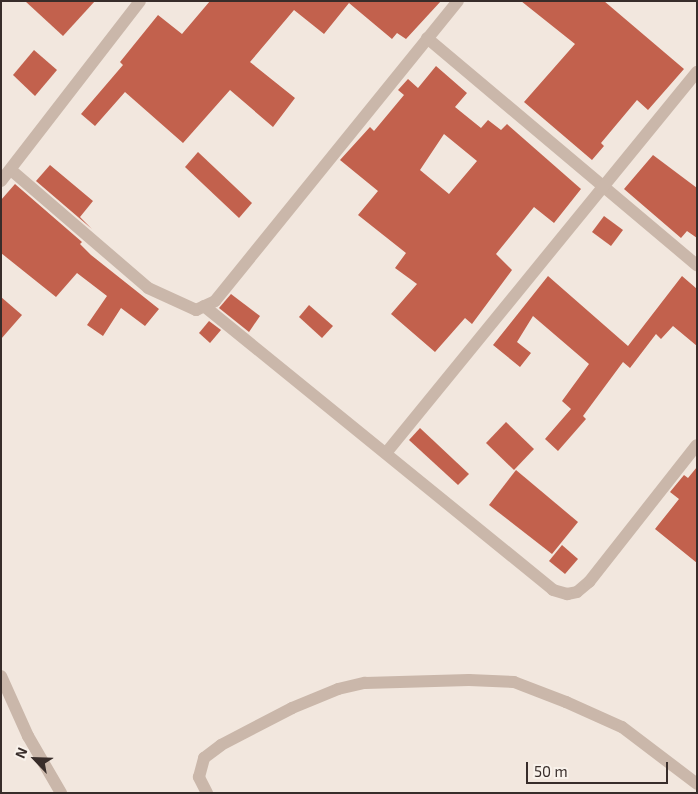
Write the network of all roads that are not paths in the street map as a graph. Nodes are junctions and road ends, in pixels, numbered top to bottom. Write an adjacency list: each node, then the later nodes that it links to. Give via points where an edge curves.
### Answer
1 (140, 1): 5 (street)
2 (458, 1): 3 (street)
3 (427, 38): 7 (street); 9 (street, via 215,301)
4 (697, 72): 7 (street)
5 (10, 170): 6 (street); 9 (street, via 148,288 186,307 196,310)
6 (1, 181)
7 (603, 189): 8 (street); 11 (street)
8 (697, 265)
9 (204, 306): 11 (street)
10 (697, 445): 11 (street, via 589,582 577,592 567,594 553,590)
11 (386, 452)
12 (1, 676): 14 (street, via 28,736)
13 (697, 784): 15 (street, via 622,727 514,682 469,680 365,683 338,689 292,708 221,745 204,758 199,777)
14 (61, 793)
15 (207, 793)

